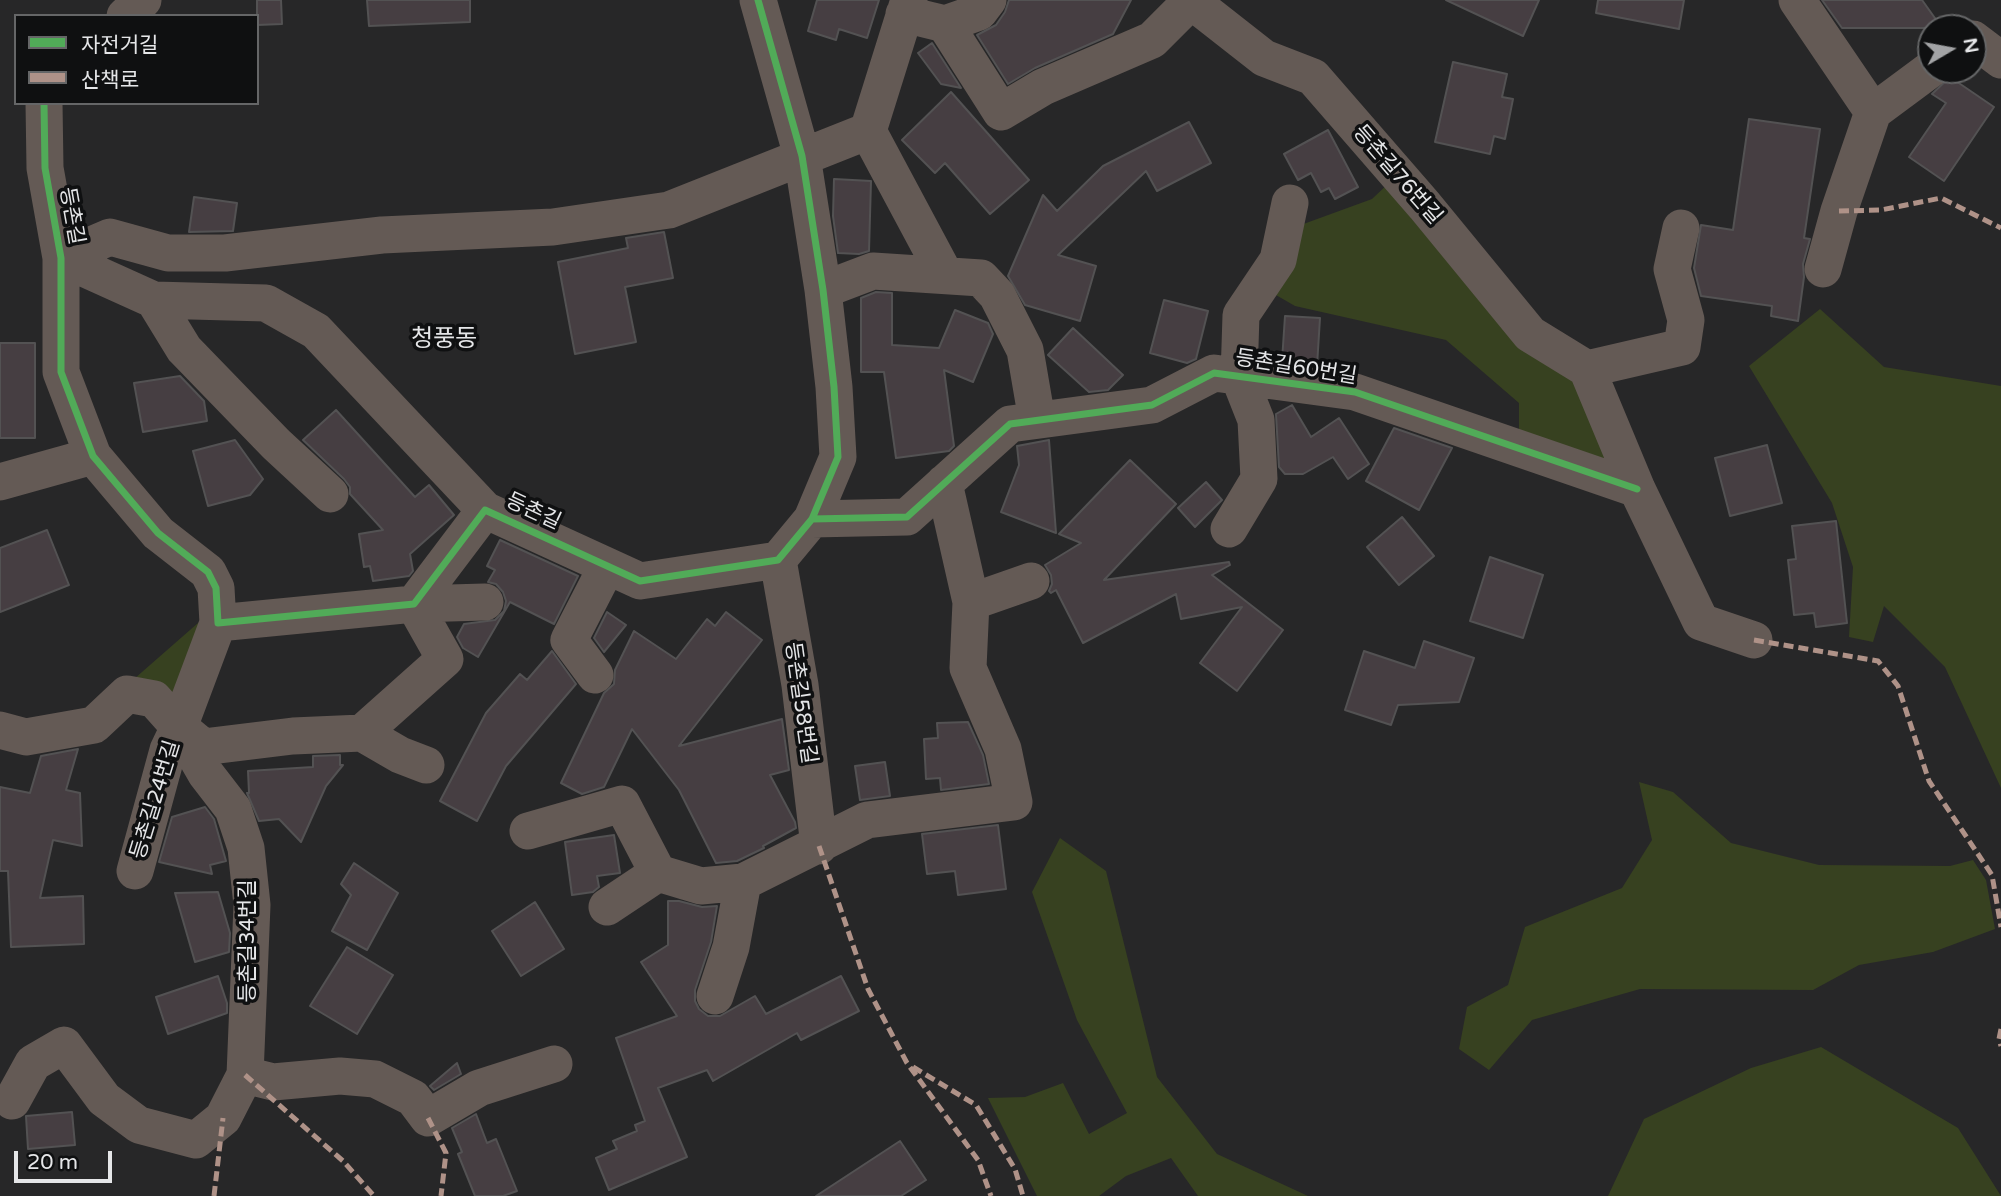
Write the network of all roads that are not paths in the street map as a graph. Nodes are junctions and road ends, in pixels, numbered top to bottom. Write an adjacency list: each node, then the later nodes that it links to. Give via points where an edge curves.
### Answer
1 (143, 0): 7 (street)
2 (758, 0): 13 (street)
3 (988, 0): 8 (street, via 979,12)
4 (1191, 0): 8 (street, 등촌길76번길, via 1152,40 1043,87 1001,112); 21 (street, 등촌길76번길, via 1264,58 1313,77 1530,334)
5 (1797, 0): 11 (street)
6 (907, 7): 8 (street); 12 (street)
7 (127, 14)
8 (945, 24)
9 (1917, 79): 11 (street)
10 (44, 105): 16 (street, 등촌길, via 46,168)
11 (1873, 112): 17 (street)
12 (868, 131): 13 (street); 18 (street)
13 (802, 156): 16 (street, 등촌길, via 669,210 553,227 382,235 225,253 168,253 110,237); 19 (street)
14 (1290, 203): 22 (street, 등촌길60번길, via 1278,260 1241,316)
15 (1681, 228): 21 (street, via 1672,269 1686,320 1682,347)
16 (61, 258): 20 (street, 등촌길); 24 (street, 등촌길, via 61,372)
17 (1823, 269)
18 (945, 275): 19 (street, via 873,271); 23 (street, via 981,278 997,295 1025,350)
19 (823, 289): 30 (street, via 838,457)
20 (154, 300): 28 (street, via 184,349); 29 (street, 등촌길, via 266,303 316,331)
21 (1587, 369): 27 (street)
22 (1239, 377): 23 (street, 등촌길60번길, via 1214,373 1152,405); 27 (street, 등촌길60번길, via 1355,393); 31 (street, 등촌길60번길, via 1256,420 1259,478)
23 (1037, 420): 26 (street, 등촌길60번길, via 1010,424)
24 (93, 456): 25 (street); 38 (street, 등촌길, via 158,533 208,572 216,588)
25 (0, 482)
26 (944, 484): 30 (street, 등촌길60번길, via 906,517); 36 (street)
27 (1637, 489): 39 (street, via 1701,622)
28 (330, 494)
29 (485, 510): 33 (street, 등촌길); 37 (street, 등촌길)
30 (812, 519): 32 (street)
31 (1229, 529)
32 (778, 560): 33 (street, 등촌길, via 640,581); 46 (street, 등촌길58번길, via 800,685)
33 (607, 566): 40 (street, via 569,640)
34 (1031, 581): 36 (street)
35 (485, 602): 37 (street)
36 (971, 602): 46 (street, via 968,668 1003,749 1014,802 867,820)
37 (414, 604): 38 (street); 43 (street, via 445,659)
38 (218, 623): 41 (street)
39 (1754, 640)
40 (595, 675)
41 (179, 727): 42 (street, 등촌길24번길, via 154,699 127,694 94,725 26,737); 43 (street, via 203,747); 47 (street, 등촌길24번길, via 167,750); 53 (street, 등촌길34번길, via 205,774 233,809 246,848 253,905)
42 (0, 730)
43 (362, 733): 44 (street)
44 (426, 765)
45 (528, 831): 48 (street, via 622,804)
46 (819, 846): 49 (street)
47 (135, 871)
48 (658, 873): 49 (street, via 701,886); 50 (street)
49 (743, 882): 51 (street, via 731,947)
50 (607, 907)
51 (715, 996)
52 (554, 1064): 53 (street, via 479,1088 428,1118 414,1098 375,1079 340,1076 273,1082)
53 (245, 1075): 54 (street, 등촌길34번길, via 223,1118 196,1140 139,1125 104,1099 64,1045 33,1063)
54 (12, 1101)

